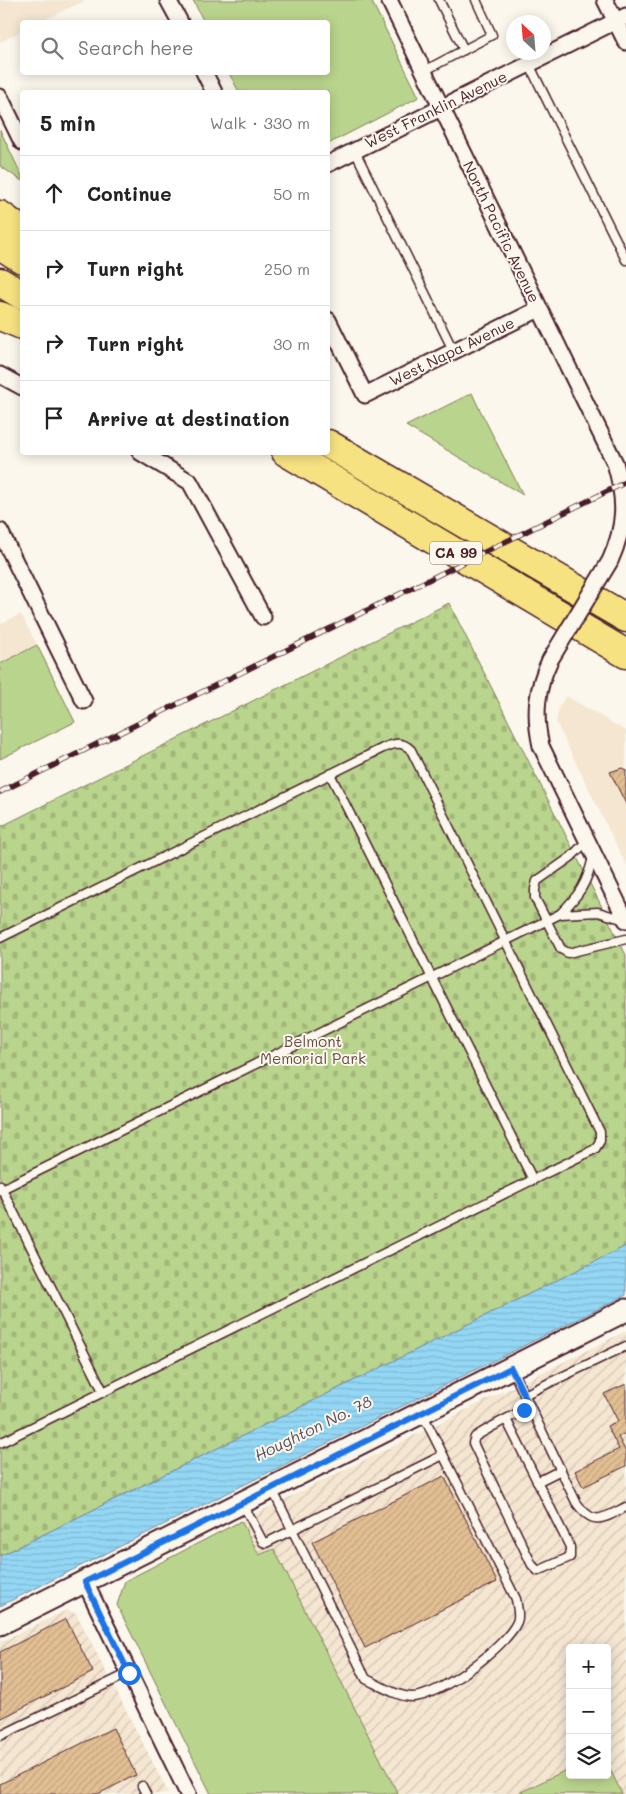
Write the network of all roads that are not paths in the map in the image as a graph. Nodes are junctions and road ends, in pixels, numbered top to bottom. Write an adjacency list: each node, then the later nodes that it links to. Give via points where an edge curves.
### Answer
1 (168, 0): 7 (street)
2 (389, 0): 11 (street, North Pacific Avenue)
3 (439, 0): 9 (lane)
4 (476, 0): 9 (lane, via 492,36)
5 (605, 0): 6 (street)
6 (621, 19): 8 (street); 10 (street, West Franklin Avenue)
7 (179, 20)
8 (626, 42)
9 (464, 50): 11 (lane)
10 (529, 64): 15 (street, West Franklin Avenue); 23 (lane)
11 (424, 71): 15 (street, North Pacific Avenue)
12 (206, 75): 13 (street)
13 (213, 90)
14 (0, 97): 16 (street)
15 (442, 108): 17 (street, West Franklin Avenue); 26 (street, North Pacific Avenue)
16 (20, 138)
17 (355, 151): 18 (street, West Franklin Avenue); 30 (lane)
18 (330, 163)
19 (0, 215): 20 (highway)
20 (20, 230)
21 (0, 245): 22 (highway)
22 (20, 258)
23 (626, 260)
24 (0, 282): 25 (highway)
25 (20, 294)
26 (539, 309): 30 (street, West Napa Avenue); 36 (street, North Pacific Avenue)
27 (0, 316): 28 (highway)
28 (20, 324)
29 (330, 324): 30 (street, West Napa Avenue, via 365,395)
30 (454, 352)
31 (0, 375): 32 (street)
32 (20, 386)
33 (330, 445): 40 (highway, CA 99)
34 (145, 455): 39 (street, via 190,482)
35 (291, 455): 41 (highway, CA 99)
36 (620, 468): 37 (street, North Pacific Avenue)
37 (624, 530): 44 (street, North Pacific Avenue, bridge, via 610,561 550,660 539,687 537,702 538,730 548,763)
38 (0, 531): 42 (street)
39 (263, 618)
40 (626, 618)
41 (626, 654)
42 (84, 701)
43 (330, 774): 48 (lane); 50 (lane, via 395,743 405,744 412,750); 51 (lane)
44 (590, 848): 45 (lane, via 588,879 581,892); 46 (street, North Pacific Avenue); 47 (lane, via 571,857 537,882 535,898)
45 (560, 914): 46 (lane, via 598,912); 47 (lane)
46 (626, 920)
47 (546, 921): 49 (lane, via 561,949 568,953); 50 (lane)
48 (0, 938)
49 (626, 939)
50 (506, 941): 51 (lane); 52 (lane, via 600,1132 600,1141 594,1149)
51 (432, 977): 52 (lane); 53 (lane)
52 (533, 1180): 57 (lane)
53 (1, 1188): 57 (lane)
54 (626, 1310): 56 (street)
55 (626, 1346): 58 (lane)
56 (511, 1368): 58 (lane); 60 (street)
57 (103, 1391): 62 (lane)
58 (524, 1395): 59 (lane)
59 (530, 1407): 61 (lane); 64 (lane)
60 (421, 1412): 63 (lane); 66 (street)
61 (506, 1419): 65 (lane); 65 (lane, via 475,1436 473,1443 532,1565 538,1571 570,1558 571,1554)
62 (0, 1443)
63 (443, 1455): 69 (lane); 69 (lane, via 516,1599 518,1620 509,1634 464,1675 422,1696 410,1697 366,1680)
64 (561, 1470): 65 (lane); 68 (lane, via 585,1514 602,1519)
65 (537, 1482)
66 (272, 1487): 67 (street); 69 (lane)
67 (242, 1502): 69 (lane, via 263,1542); 70 (street)
68 (626, 1507)
69 (292, 1530)
70 (85, 1582): 71 (street); 72 (street)
71 (0, 1624)
72 (129, 1673): 73 (lane); 74 (street)
73 (0, 1736)
74 (188, 1794)

